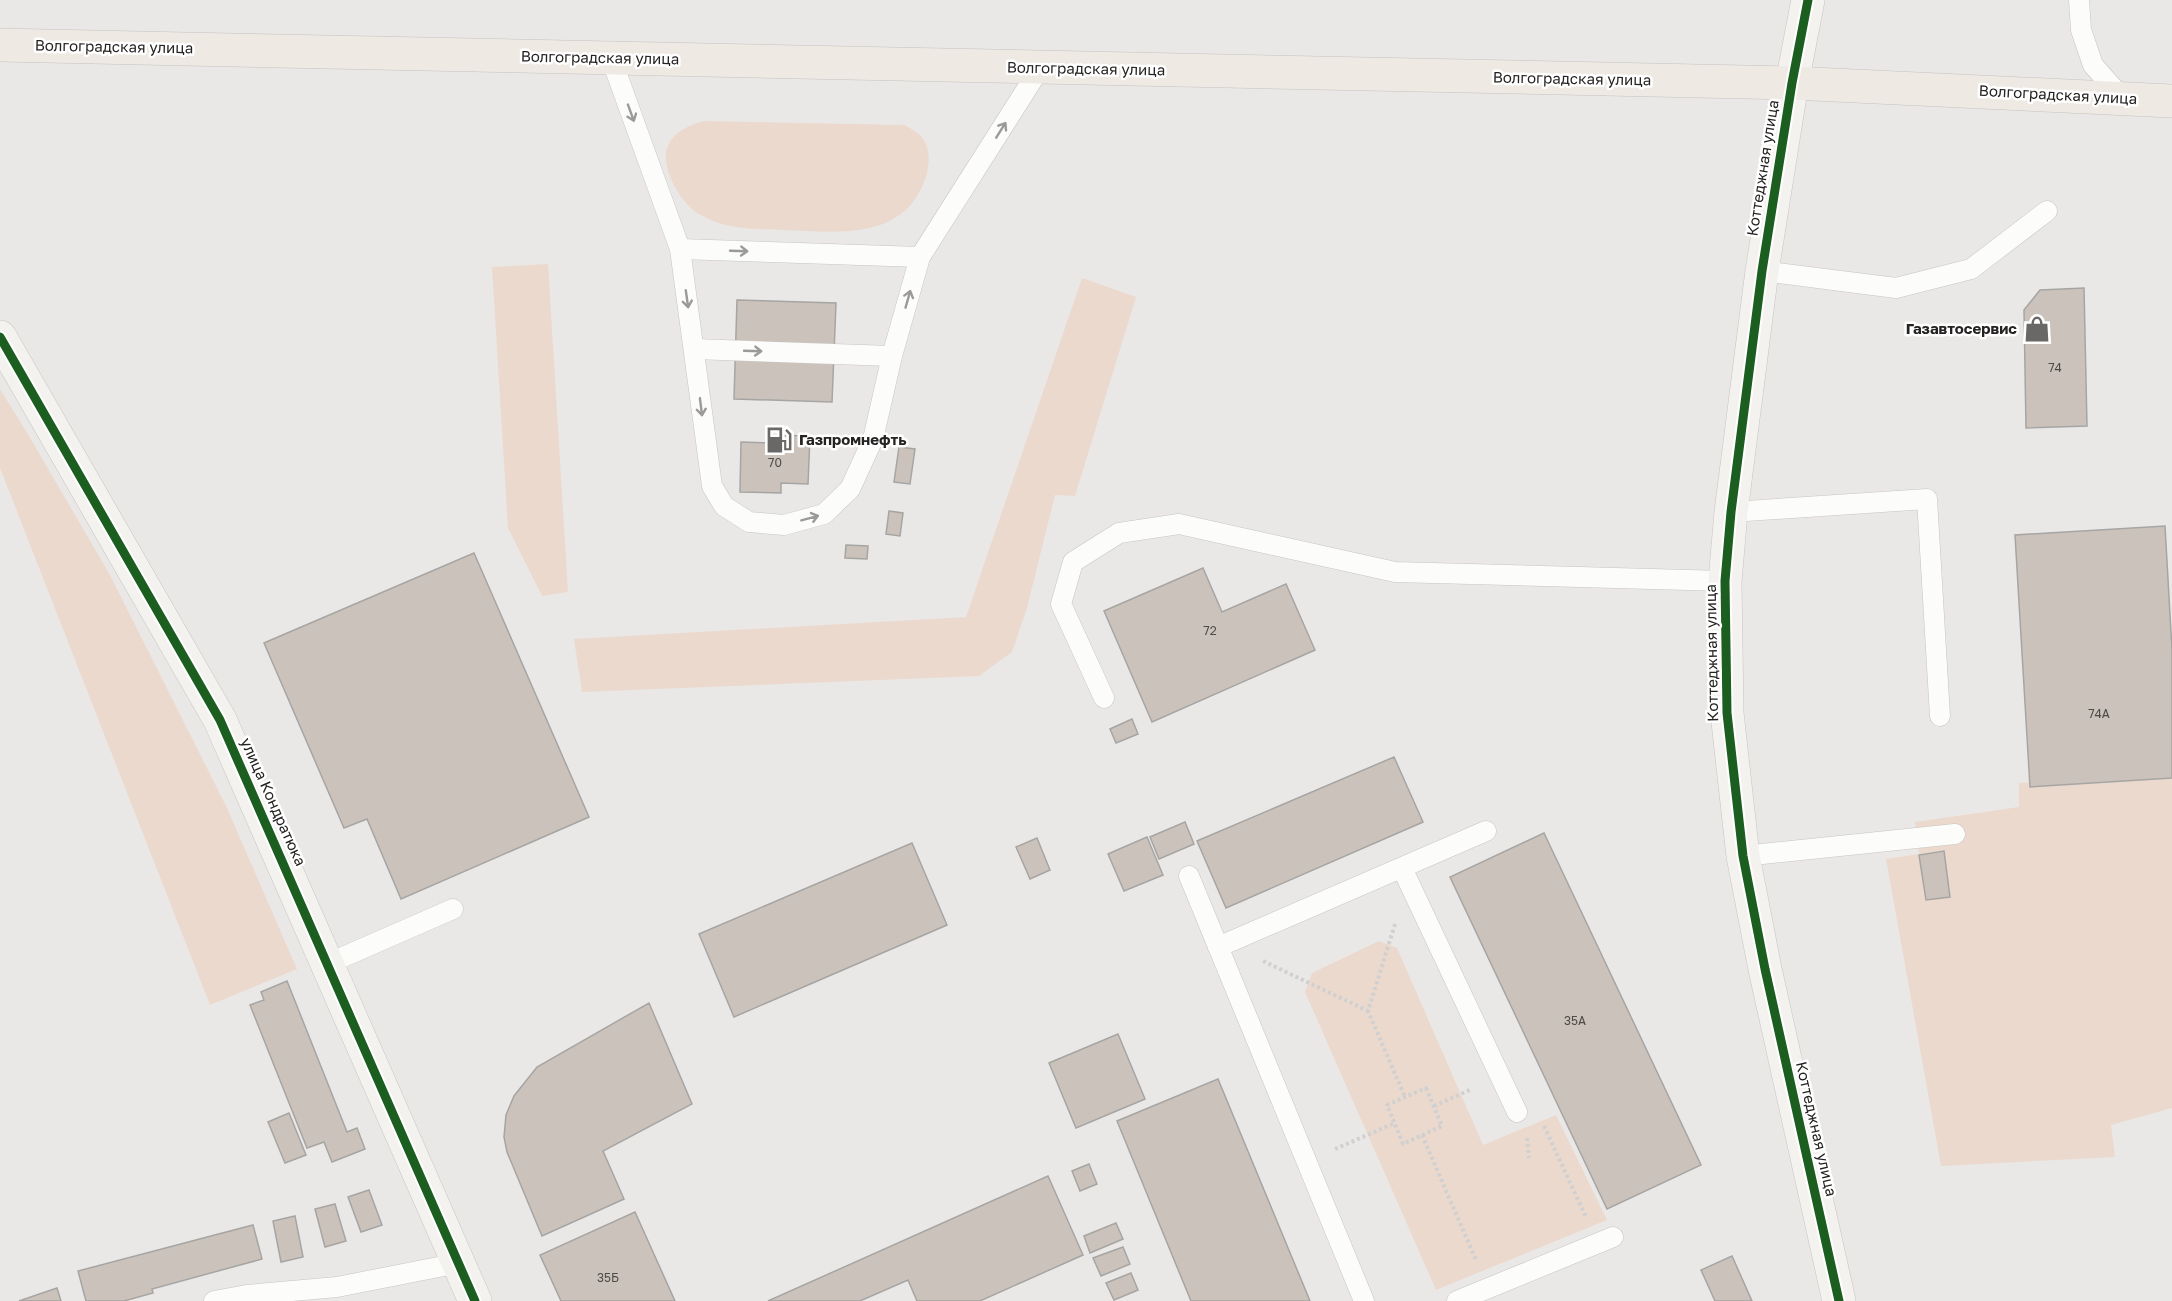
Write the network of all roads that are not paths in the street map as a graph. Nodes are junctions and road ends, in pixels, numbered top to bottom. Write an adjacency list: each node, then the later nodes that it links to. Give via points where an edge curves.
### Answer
1 (1808, 0): 6 (street, Коттеджная улица)
2 (2079, 0): 7 (lane, via 2081,30 2094,65)
3 (0, 45): 4 (main road, Волгоградская улица)
4 (611, 58): 5 (main road, Волгоградская улица); 10 (lane, one-way to 10)
5 (1040, 68): 6 (main road, Волгоградская улица); 11 (lane, one-way to 5)
6 (1792, 83): 7 (main road, Волгоградская улица); 12 (street, Коттеджная улица)
7 (2122, 98): 8 (main road, Волгоградская улица)
8 (2172, 101)
9 (2047, 211): 12 (lane, via 1971,269 1896,288)
10 (680, 249): 11 (lane, one-way to 11); 14 (lane, one-way to 14)
11 (920, 257): 15 (lane, one-way to 11)
12 (1762, 271): 16 (street, Коттеджная улица)
13 (0, 337): 27 (street, улица Кондратюка, via 220,720)
14 (694, 349): 15 (lane, one-way to 15); 15 (lane, one-way to 15, via 712,486 724,506 749,522 784,525 824,514 850,489 873,439)
15 (892, 356)
16 (1731, 512): 17 (street, Коттеджная улица); 19 (lane, via 1927,499)
17 (1725, 581): 18 (lane, via 1395,572 1179,524 1119,533 1073,562 1061,604); 22 (street, Коттеджная улица, via 1727,713)
18 (1104, 698)
19 (1940, 716)
20 (1486, 831): 23 (lane)
21 (1955, 834): 22 (lane)
22 (1743, 856): 35 (street, Коттеджная улица)
23 (1405, 875): 26 (lane); 28 (lane)
24 (1189, 876): 26 (lane)
25 (453, 909): 27 (lane)
26 (1222, 945): 33 (lane)
27 (327, 964): 30 (street, улица Кондратюка)
28 (1517, 1112)
29 (1605, 1240): 34 (lane)
30 (459, 1263): 31 (lane, via 337,1287); 32 (street, улица Кондратюка)
31 (214, 1301)
32 (475, 1301)
33 (1364, 1301)
34 (1457, 1301)
35 (1839, 1301)

